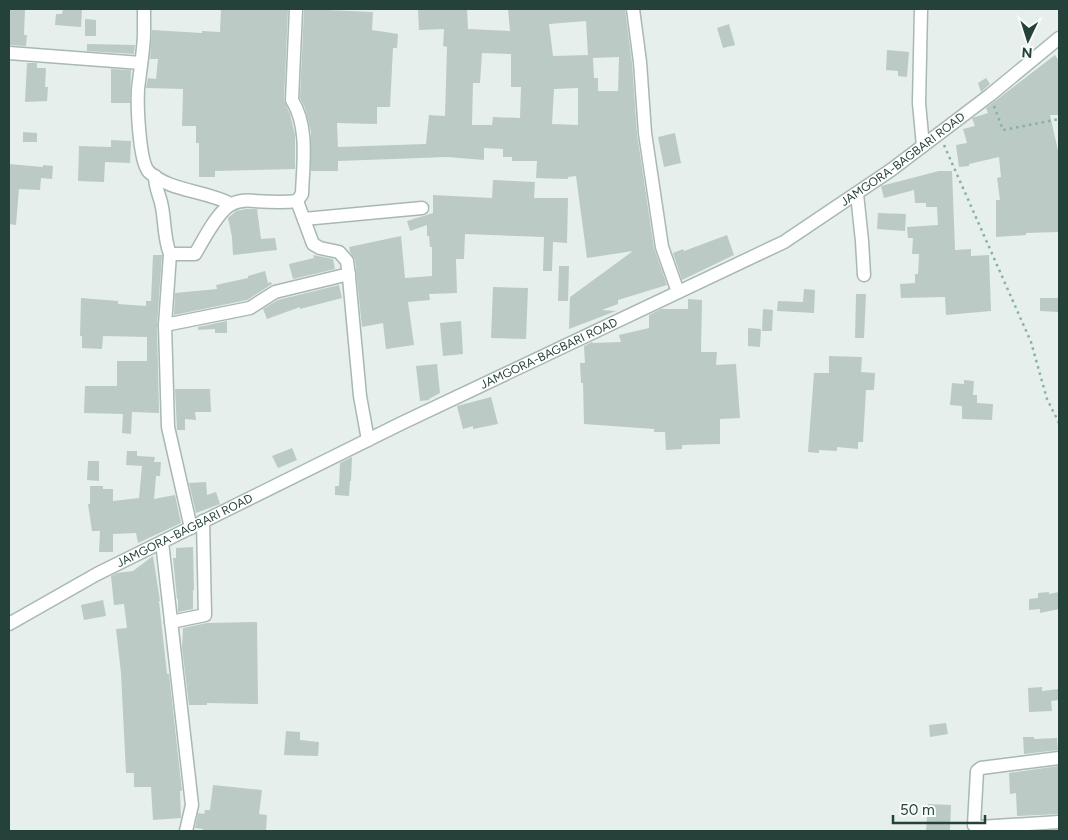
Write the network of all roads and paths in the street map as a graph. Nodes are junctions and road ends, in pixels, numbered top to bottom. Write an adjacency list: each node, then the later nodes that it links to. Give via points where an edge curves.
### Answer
1 (144, 9): 7 (street)
2 (296, 9): 14 (street, via 292,100 303,134 302,194)
3 (633, 9): 21 (street, via 645,133 662,247)
4 (921, 9): 11 (street, via 918,103)
5 (1059, 38): 8 (street, JAMGORA-BAGBARI ROAD)
6 (9, 53): 7 (street)
7 (141, 64): 12 (street, via 138,92 142,161)
8 (990, 95): 9 (path, via 1003,130); 10 (street, JAMGORA-BAGBARI ROAD)
9 (1059, 119)
10 (939, 135): 11 (street, JAMGORA-BAGBARI ROAD); 23 (path, via 1031,342 1047,399)
11 (923, 146): 13 (street, JAMGORA-BAGBARI ROAD)
12 (155, 176): 15 (street, via 177,187); 18 (street)
13 (857, 194): 20 (street); 21 (street, JAMGORA-BAGBARI ROAD, via 784,242)
14 (297, 201): 15 (street); 17 (street)
15 (231, 204): 18 (street, via 195,254)
16 (422, 208): 17 (street)
17 (304, 220): 19 (street, via 313,244 339,252 347,261)
18 (170, 254): 22 (street)
19 (349, 274): 22 (street, via 275,292 250,308); 24 (street, via 360,396)
20 (864, 275)
21 (678, 292): 24 (street, JAMGORA-BAGBARI ROAD)
22 (165, 325): 26 (street, via 168,427)
23 (1059, 422)
24 (368, 440): 25 (street, JAMGORA-BAGBARI ROAD)
25 (203, 521): 26 (street, JAMGORA-BAGBARI ROAD); 28 (street, via 205,615)
26 (190, 528): 27 (street, JAMGORA-BAGBARI ROAD)
27 (162, 542): 28 (street); 29 (street, JAMGORA-BAGBARI ROAD, via 97,574)
28 (171, 622): 32 (street, via 192,804)
29 (9, 624)
30 (1059, 758): 31 (street, via 977,771 974,825)
31 (1059, 822)
32 (186, 831)

